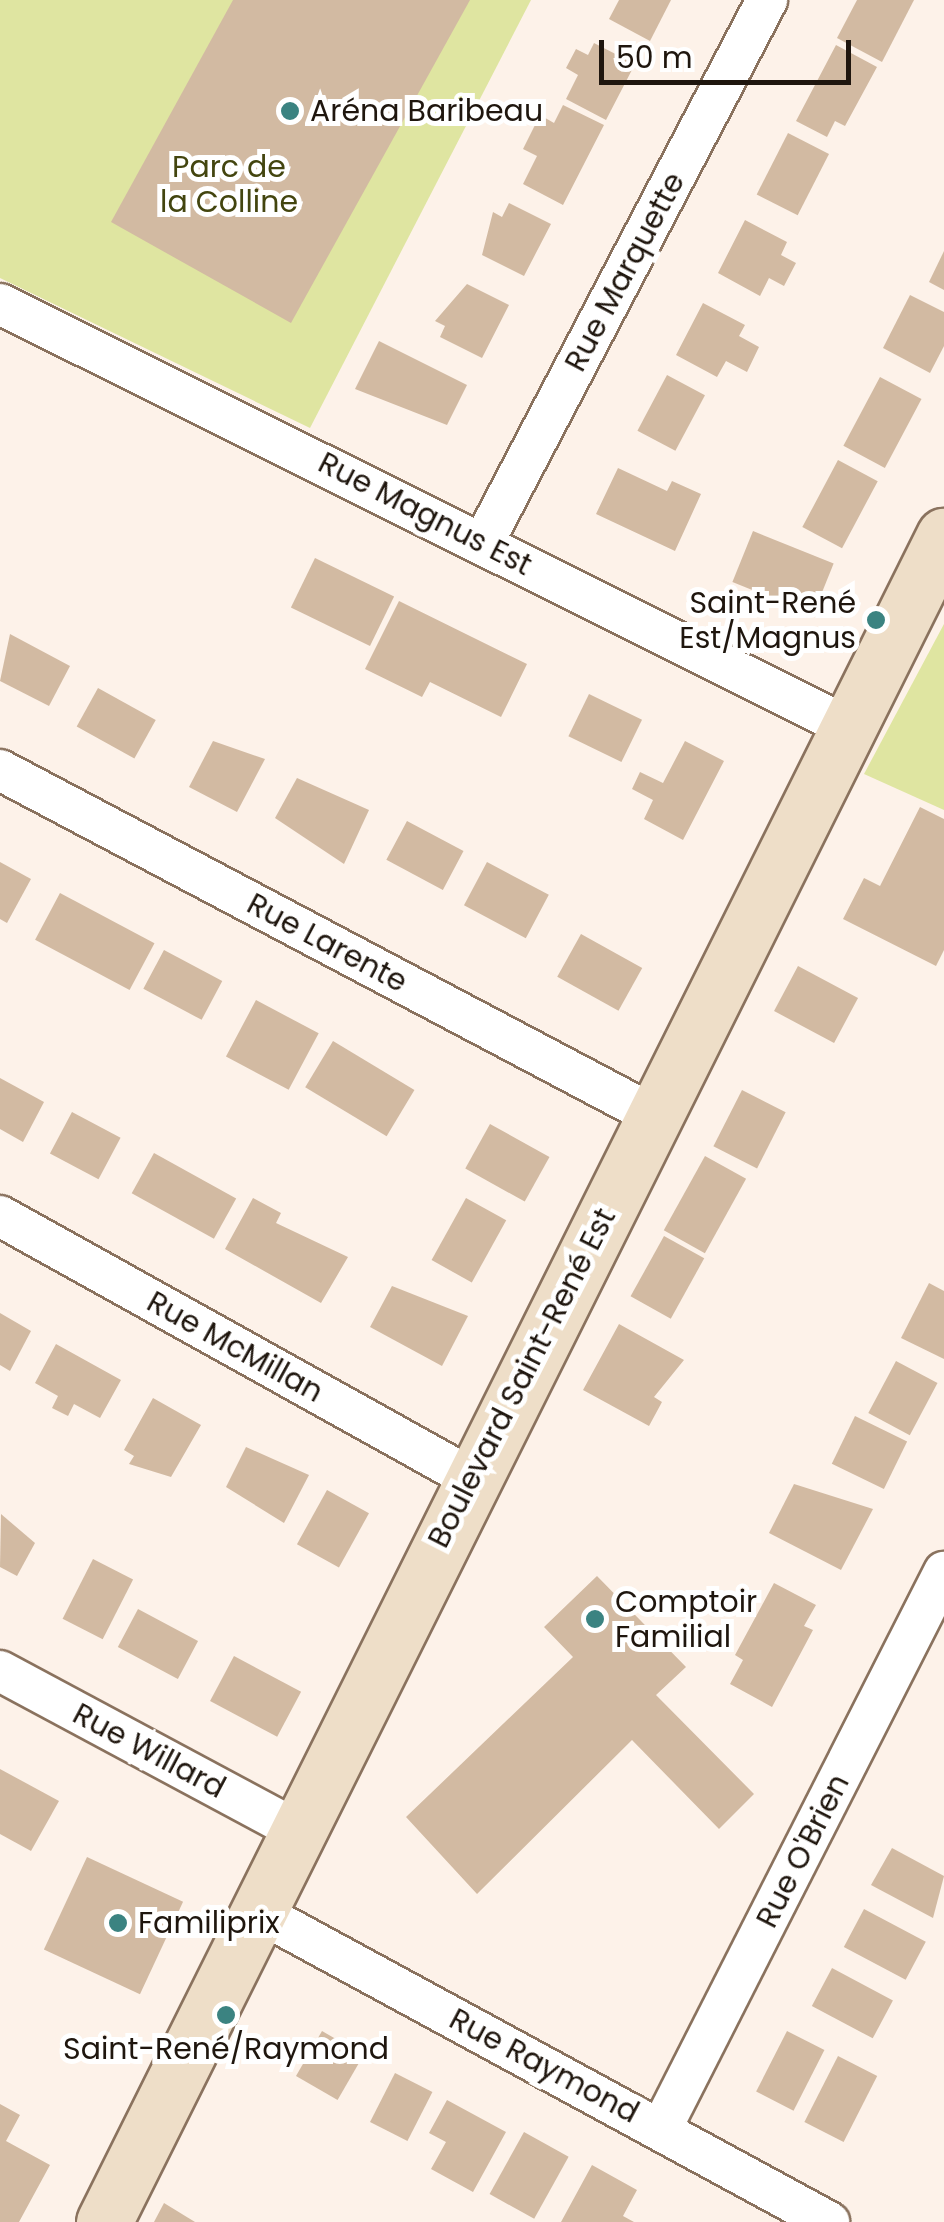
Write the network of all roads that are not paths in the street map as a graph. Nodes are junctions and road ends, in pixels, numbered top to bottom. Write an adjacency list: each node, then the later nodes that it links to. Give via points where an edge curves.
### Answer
1 (766, 0): 4 (street, Rue Marquette)
2 (0, 304): 4 (street, Rue Magnus Est)
3 (944, 536): 5 (street, Boulevard Saint-René Est)
4 (483, 543): 5 (street, Rue Magnus Est)
5 (848, 727): 7 (street, Boulevard Saint-René Est)
6 (0, 770): 7 (street, Rue Larente)
7 (654, 1116): 9 (street, Boulevard Saint-René Est)
8 (0, 1216): 9 (street, Rue McMillan)
9 (471, 1478): 12 (street, Boulevard Saint-René Est)
10 (944, 1572): 14 (street, Rue O'Brien)
11 (0, 1672): 12 (street, Rue Willard)
12 (299, 1831): 13 (street, Boulevard Saint-René Est)
13 (258, 1912): 14 (street, Rue Raymond); 15 (street, Boulevard Saint-René Est)
14 (662, 2129): 16 (street, Rue Raymond)
15 (104, 2222)
16 (829, 2222)

